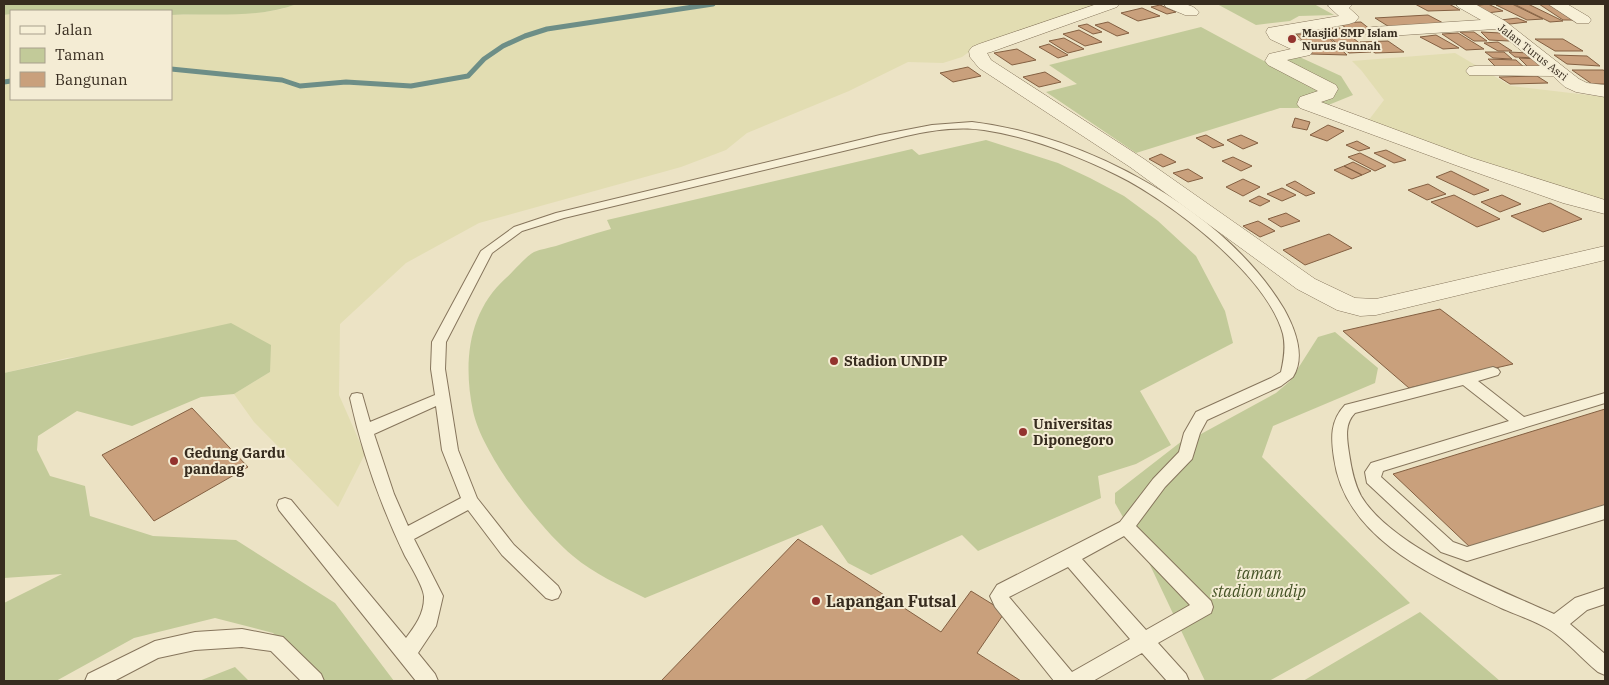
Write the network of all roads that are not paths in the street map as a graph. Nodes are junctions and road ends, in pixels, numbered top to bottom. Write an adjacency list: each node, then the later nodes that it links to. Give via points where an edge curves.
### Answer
1 (1111, 4): 14 (street, via 985,48 978,51 979,57 1137,163 1306,284 1346,304 1376,308)
2 (1172, 4): 6 (street)
3 (1345, 4): 13 (street, via 1336,6 1351,17 1349,19 1274,32 1304,51 1275,58 1274,61 1329,89 1307,104 1465,162)
4 (1464, 4): 8 (street, Jalan Turus Asri)
5 (1556, 4): 7 (street)
6 (1191, 12)
7 (1583, 20)
8 (1499, 24): 9 (street); 11 (street, Jalan Turus Asri)
9 (1373, 32)
10 (1475, 71): 11 (street)
11 (1559, 72): 12 (street, Jalan Turus Asri, via 1583,88)
12 (1605, 91)
13 (1605, 207)
14 (1605, 253)
15 (1493, 372): 16 (lane)
16 (1466, 379): 20 (lane); 30 (lane, via 1350,409 1342,416 1340,447 1347,484 1358,505 1392,538 1482,590)
17 (357, 398): 21 (lane)
18 (442, 398): 21 (lane); 22 (lane, via 450,450); 25 (lane, via 439,342 487,251 518,230 560,215 880,138 930,127 984,127 1063,150 1123,174 1192,218 1239,260 1269,296 1290,335 1292,359 1288,374 1201,416 1186,455)
19 (1605, 398): 20 (lane)
20 (1521, 423): 24 (lane, via 1377,467 1373,479 1447,547 1467,554)
21 (365, 431): 26 (lane)
22 (470, 501): 26 (lane); 28 (lane, via 508,550)
23 (285, 505): 32 (lane)
24 (1602, 516)
25 (1126, 527): 27 (lane); 31 (lane, via 1204,607)
26 (404, 536): 32 (lane, via 434,596 428,626)
27 (1070, 557): 31 (lane); 37 (lane, via 999,596 1065,680)
28 (552, 592)
29 (1605, 596): 30 (lane, via 1581,604)
30 (1556, 624): 33 (lane)
31 (1145, 642): 37 (lane); 38 (lane)
32 (406, 653): 36 (lane)
33 (1605, 666)
34 (95, 681): 35 (lane, via 155,650 195,641 242,638 276,643)
35 (314, 681)
36 (428, 681)
37 (1073, 681)
38 (1179, 681)

